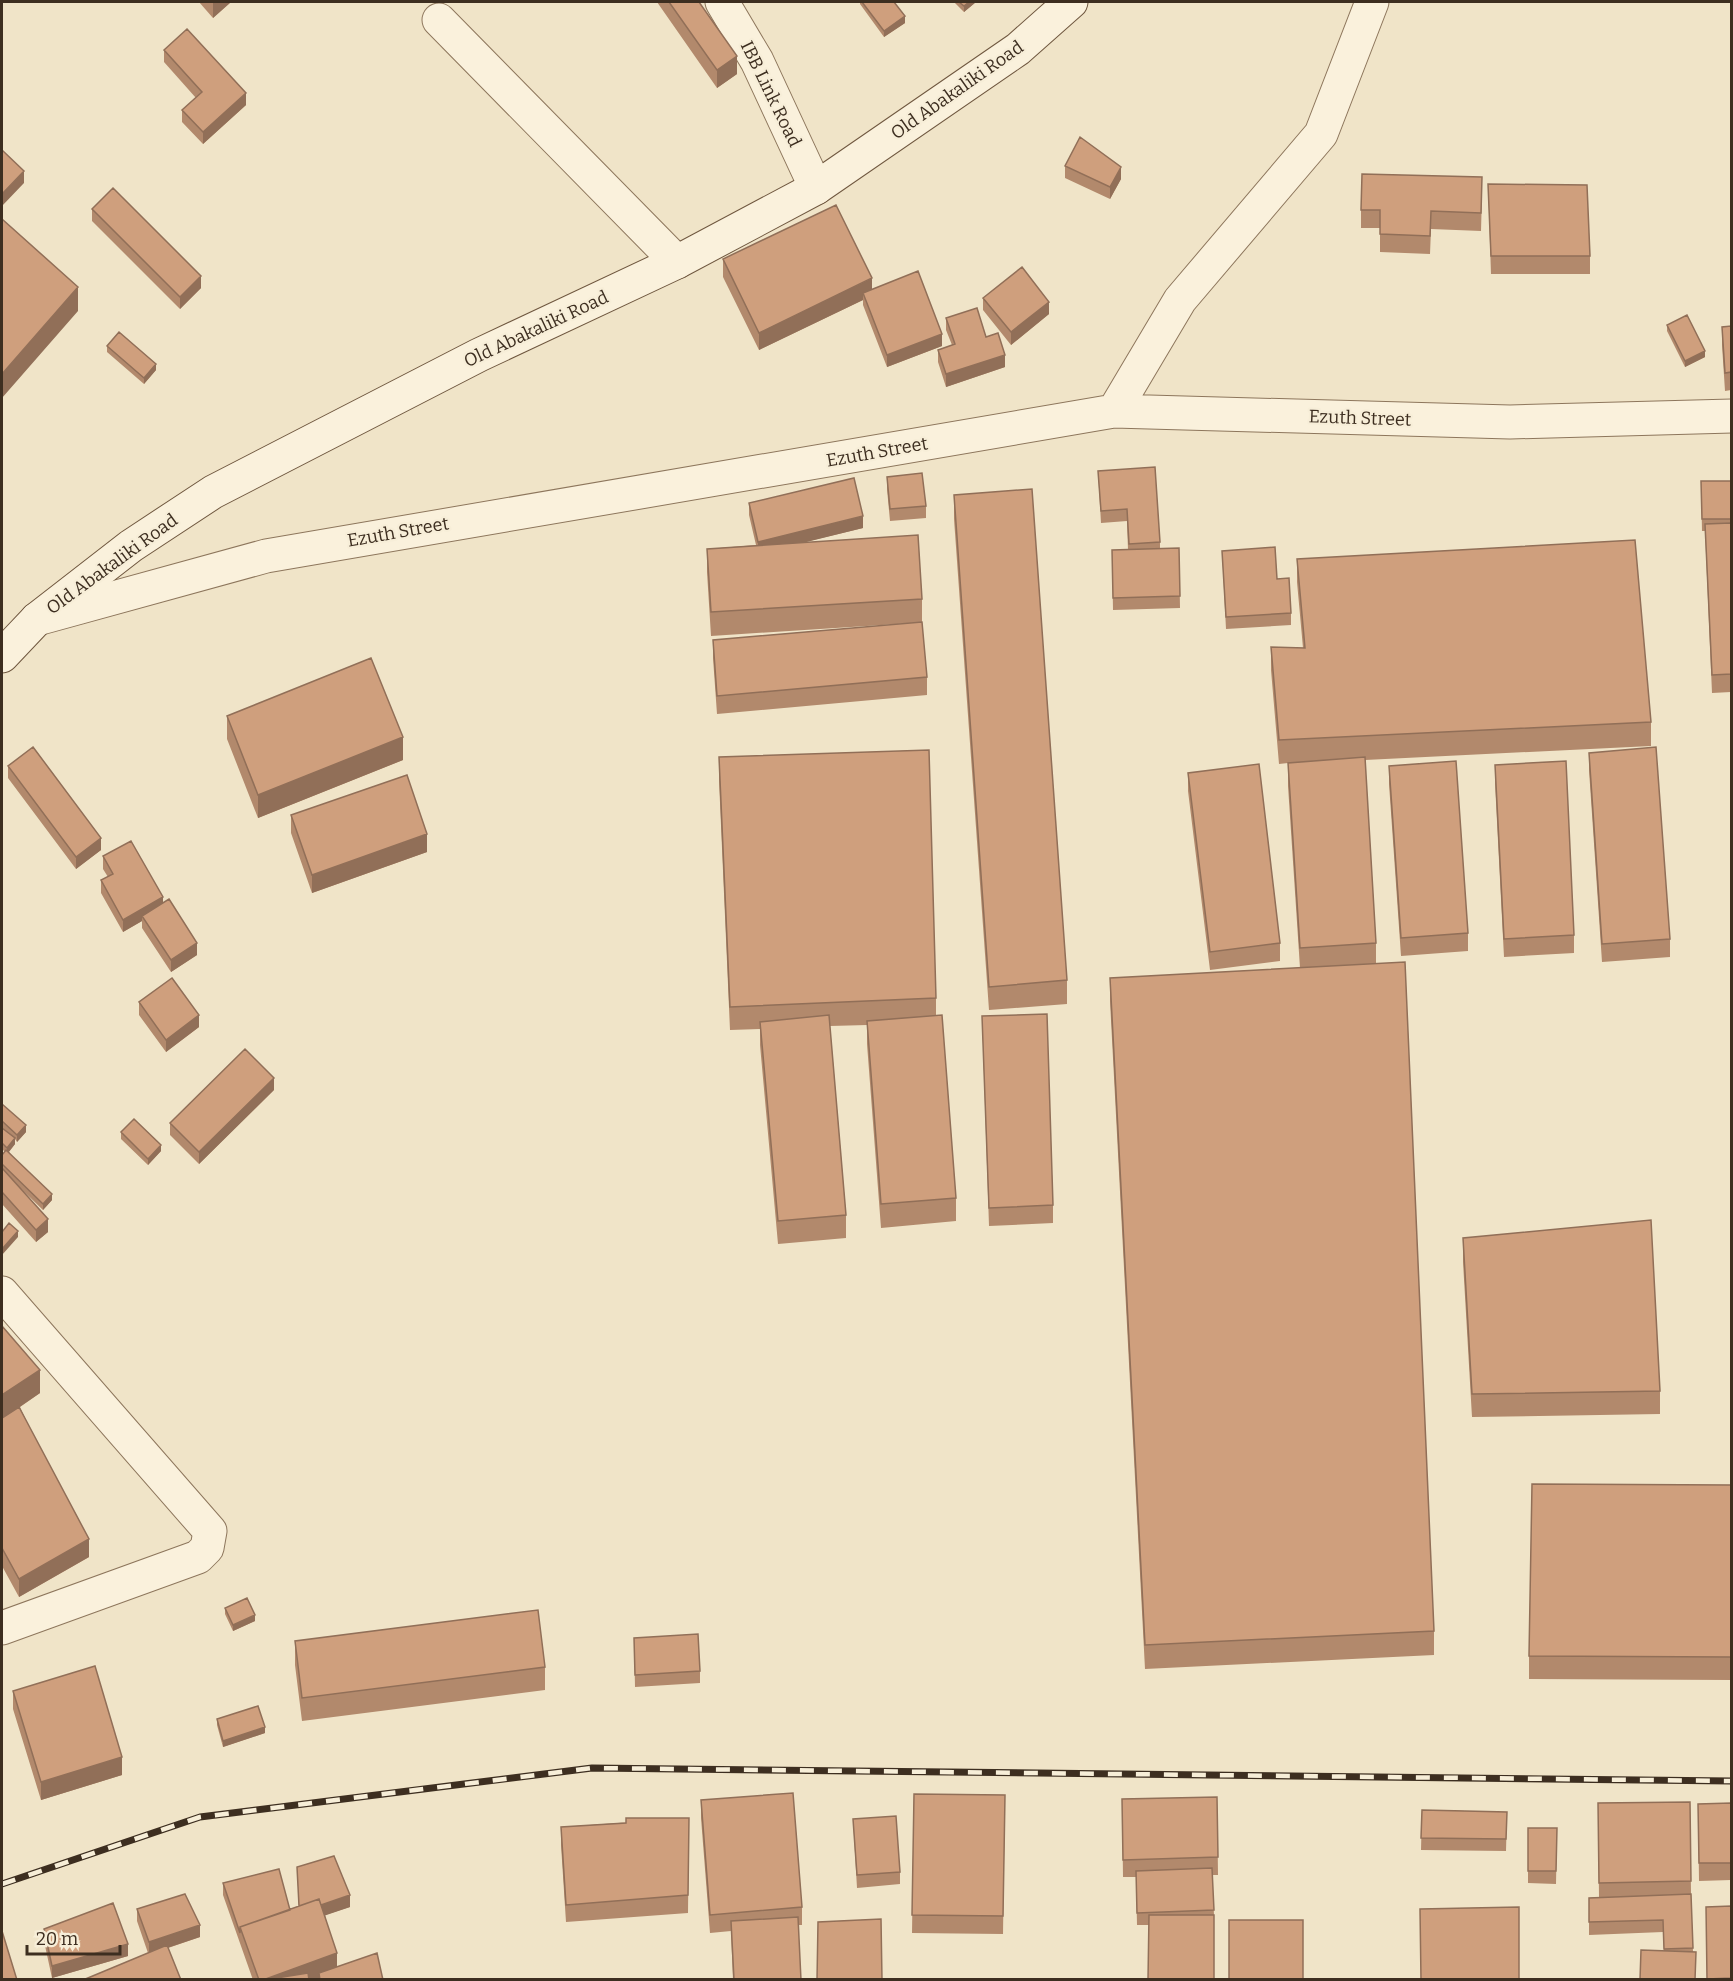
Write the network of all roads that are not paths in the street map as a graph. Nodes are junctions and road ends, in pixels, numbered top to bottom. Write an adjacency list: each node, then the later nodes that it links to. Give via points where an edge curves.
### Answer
1 (722, 2): 5 (street, IBB Link Road, via 757,61)
2 (1071, 2): 5 (street, Old Abakaliki Road, via 1018,49)
3 (1372, 2): 7 (street, via 1321,134 1180,300)
4 (439, 20): 6 (street)
5 (816, 188): 6 (street, Old Abakaliki Road)
6 (677, 262): 9 (street, Old Abakaliki Road, via 469,360 213,492 131,546)
7 (1114, 411): 8 (street, Ezuth Street, via 1510,422); 9 (street, Ezuth Street, via 266,556)
8 (1731, 416)
9 (37, 619): 10 (street, Old Abakaliki Road)
10 (2, 656)
11 (2, 1293): 12 (street, via 210,1531 207,1548 198,1557)
12 (2, 1628)

